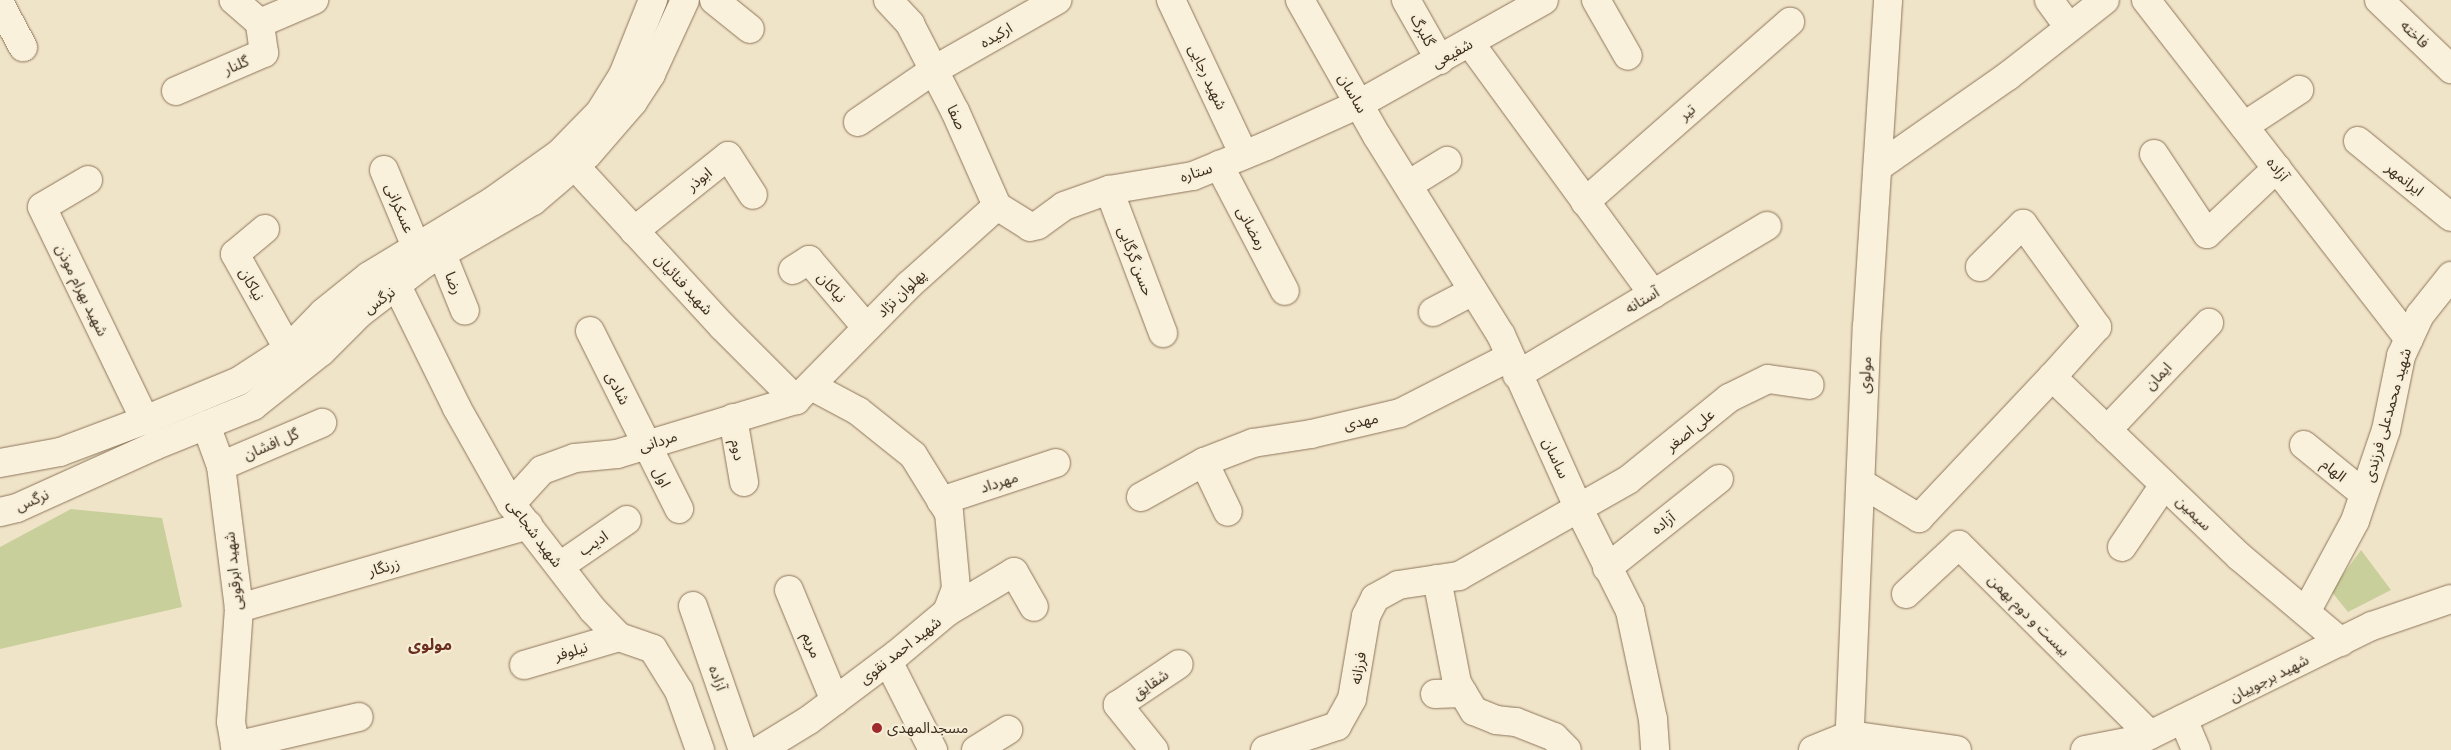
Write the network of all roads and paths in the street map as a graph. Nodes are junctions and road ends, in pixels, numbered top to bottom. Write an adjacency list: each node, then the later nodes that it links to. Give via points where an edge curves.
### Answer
1 (234, 0): 20 (street)
2 (314, 0): 20 (street)
3 (653, 0): 53 (street, نرگس, via 623,75 600,112 560,153 494,201)
4 (685, 0): 38 (street, نرگس, via 652,74 633,102)
5 (714, 0): 22 (street)
6 (888, 0): 28 (street, صفا, via 910,24)
7 (1057, 0): 28 (street, ارکیده)
8 (1171, 0): 36 (street, شهید رجایی)
9 (1300, 0): 31 (street, ساسان)
10 (1406, 0): 26 (street, گلبرگ)
11 (1544, 0): 23 (street, شفیعی)
12 (1596, 0): 25 (street)
13 (1888, 0): 40 (street, مولوی)
14 (2049, 0): 21 (street)
15 (2105, 0): 21 (street)
16 (2146, 0): 33 (street, آزاده)
17 (2379, 0): 27 (street, فاخته)
18 (0, 4): 24 (street)
19 (1790, 22): 47 (street, تیر)
20 (260, 23): 30 (street, گلنار, via 264,53)
21 (2069, 28): 40 (street, via 2008,76)
22 (750, 29)
23 (1470, 44): 26 (street, شفیعی); 47 (street)
24 (23, 47)
25 (1628, 56)
26 (1440, 60): 31 (street, شفیعی)
27 (2451, 69)
28 (934, 70): 32 (street, ارکیده); 48 (street, صفا)
29 (2299, 90): 33 (street)
30 (176, 91)
31 (1359, 104): 36 (street, ستاره); 44 (street, ساسان)
32 (858, 122)
33 (2244, 126): 41 (street, آزاده)
34 (2358, 141): 49 (street, ایرانمهر)
35 (2154, 154): 41 (street, via 2207,234)
36 (1244, 155): 39 (street, ستاره)
37 (1447, 161): 44 (street)
38 (574, 165): 52 (street, شهید فنائیان); 54 (street, نرگس, via 533,201)
39 (1219, 165): 45 (street, ستاره, via 1193,176); 59 (street, رمضانی)
40 (1878, 167): 87 (street, مولوی)
41 (2277, 168): 68 (street, آزاده)
42 (384, 170): 53 (street, عسکرانی)
43 (88, 180): 75 (street, شهید بهرام موذن, via 42,207)
44 (1408, 185): 60 (street, ساسان)
45 (1109, 190): 48 (street, ستاره, via 1064,206 1038,225 1030,227); 67 (street, حسن گرگابی)
46 (753, 195): 52 (street, ابوذر, via 728,156)
47 (1585, 202): 61 (street)
48 (996, 206): 65 (street, پهلوان نژاد)
49 (2451, 217)
50 (1767, 226): 61 (street, آستانه)
51 (265, 229): 69 (street, نیاکان, via 235,254)
52 (634, 231): 73 (street, شهید فنائیان, via 722,326)
53 (416, 247): 69 (street, نرگس, via 369,276 323,313)
54 (442, 254): 58 (street, نرگس); 62 (street, رضا)
55 (1980, 267): 71 (street, via 2023,224 2097,327)
56 (794, 270): 65 (street, نیاکان, via 809,260)
57 (2451, 276): 68 (street, شهید محمدعلی فرزندی, via 2420,315)
58 (397, 286): 77 (street, نرگس, via 359,314 321,352 253,406); 92 (street, شهید شجاعی, via 457,408)
59 (1285, 291)
60 (1473, 291): 63 (street); 70 (street, ساسان, via 1501,335)
61 (1653, 294): 70 (street, آستانه)
62 (465, 311)
63 (1433, 312)
64 (2209, 323): 78 (street, ایمان)
65 (866, 327): 73 (street, پهلوان نژاد)
66 (590, 331): 79 (street, شادی)
67 (1163, 333)
68 (2409, 339): 89 (street, شهید محمدعلی فرزندی, via 2401,356 2386,430)
69 (288, 349): 75 (street, نرگس, via 238,381)
70 (1513, 366): 81 (street, مهدی, via 1400,413 1311,434 1253,442); 93 (street, ساسان)
71 (2052, 378): 78 (street, سیمین); 87 (street, via 1919,518)
72 (1810, 384): 93 (street, علی اصغر, via 1768,379 1729,398 1628,480)
73 (804, 394): 74 (street, مردانی); 91 (street, شهید احمد نقوی, via 858,411 913,455)
74 (733, 418): 79 (street, مردانی); 86 (street, دوم)
75 (145, 420): 82 (street, نرگس, via 60,452)
76 (322, 423): 84 (street, گل افشان)
77 (206, 425): 84 (street, شهید ابرقویی); 95 (street, نرگس, via 17,508)
78 (2107, 430): 88 (street, سیمین)
79 (646, 444): 92 (street, مردانی, via 617,454 575,458 542,470); 94 (street, اول)
80 (2304, 445): 89 (street, الهام)
81 (1204, 462): 90 (street, مهدی); 96 (street)
82 (0, 463)
83 (1056, 463): 91 (street, مهرداد)
84 (221, 466): 108 (street, شهید ابرقویی)
85 (1720, 479): 101 (street, آزاده)
86 (744, 482)
87 (1861, 483): 123 (street, مولوی)
88 (2164, 484): 99 (street); 110 (street, سیمین, via 2240,557)
89 (2364, 494): 110 (street, شهید محمدعلی فرزندی, via 2355,521)
90 (1141, 497)
91 (941, 501): 109 (street, شهید احمد نقوی, via 949,513 956,588)
92 (511, 504): 98 (street, شهید شجاعی)
93 (1578, 507): 101 (street, ساسان); 102 (street, فرزانه, via 1459,576)
94 (679, 509)
95 (0, 512)
96 (1228, 512)
97 (627, 520): 100 (street, ادیب)
98 (528, 525): 100 (street, شهید شجاعی); 108 (street, زرنگار)
99 (2122, 547)
100 (560, 566): 111 (street, شهید شجاعی)
101 (1607, 568): 133 (street, ساسان, via 1630,611 1653,720)
102 (1437, 579): 116 (street, via 1456,683); 131 (street, فرزانه, via 1398,585 1375,598 1366,616 1352,699 1337,726)
103 (789, 590): 118 (street, مریم)
104 (1906, 594): 122 (street, بیست و دوم بهمن, via 1959,545)
105 (2451, 599): 112 (street, شهید برجوییان, via 2372,626)
106 (693, 606): 127 (street, آزاده)
107 (1034, 607): 109 (street, via 1014,572)
108 (239, 608): 125 (street, شهید ابرقویی, via 231,722)
109 (947, 612): 113 (street, شهید احمد نقوی)
110 (2306, 612): 112 (street, سیمین)
111 (619, 637): 115 (street, نیلوفر); 126 (street, via 653,649 679,691)
112 (2341, 642): 120 (street, شهید برجوییان)
113 (888, 661): 118 (street, شهید احمد نقوی); 128 (street)
114 (1179, 664): 130 (street, شقایق, via 1118,705)
115 (524, 665)
116 (1462, 693): 117 (street); 132 (street, via 1474,711 1496,720 1516,722 1554,737)
117 (1435, 694)
118 (835, 701): 124 (street, شهید احمد نقوی)
119 (359, 717): 125 (street)
120 (2183, 720): 122 (street, شهید برجوییان); 137 (street)
121 (1008, 730): 129 (street)
122 (2150, 736): 136 (street, شهید برجوییان)
123 (1850, 742): 134 (street); 135 (street)
124 (773, 747)
125 (235, 748)
126 (700, 750)
127 (743, 750)
128 (933, 750)
129 (976, 750)
130 (1154, 750)
131 (1265, 750)
132 (1568, 750)
133 (1655, 750)
134 (1813, 750)
135 (1957, 750)
136 (2085, 750)
137 (2196, 750)

